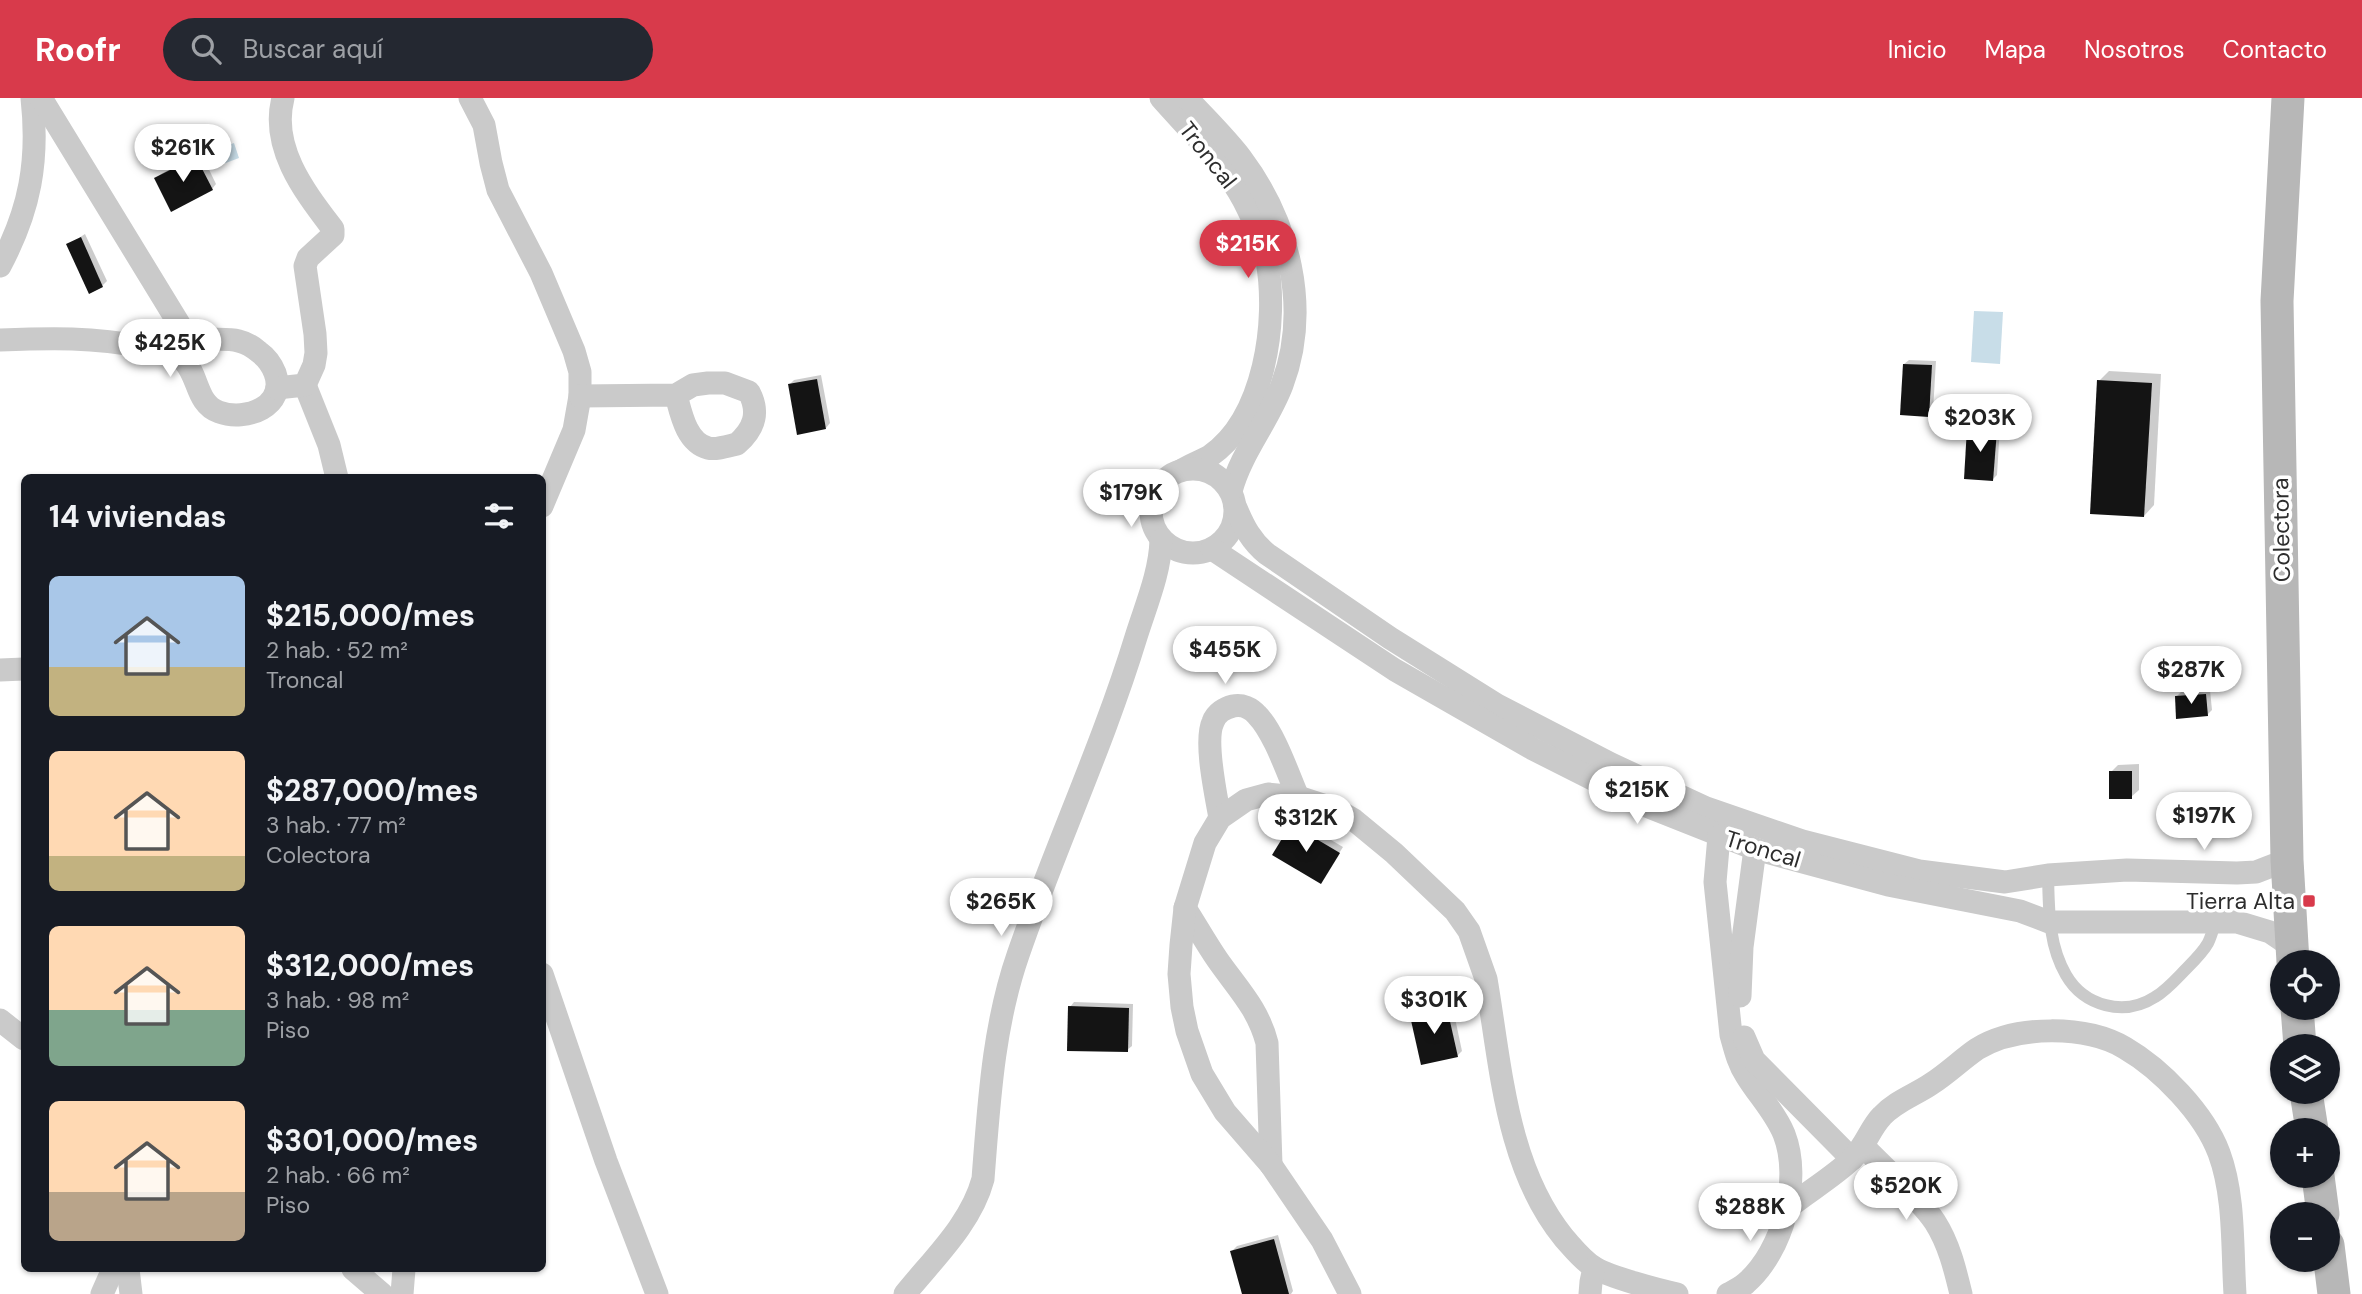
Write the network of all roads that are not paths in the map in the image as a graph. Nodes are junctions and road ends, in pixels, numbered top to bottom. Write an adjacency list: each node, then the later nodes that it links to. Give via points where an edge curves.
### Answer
1 (32, 98): 8 (street, via 34,159 29,197)
2 (41, 98): 9 (street)
3 (283, 98): 12 (street, via 281,136 288,159 333,229 333,235 308,258 305,267 316,353)
4 (470, 98): 15 (street, via 484,125 498,190 574,351)
5 (1161, 98): 16 (street, Troncal, via 1216,159 1244,201 1267,258 1271,298 1263,372 1247,410 1220,447)
6 (1187, 98): 19 (street, Troncal, via 1240,158 1267,199 1288,254 1294,288 1292,350 1282,386 1237,470)
7 (2288, 98): 30 (main road, Colectora, via 2277,301)
8 (0, 266)
9 (184, 332): 11 (street); 13 (street, via 200,338 245,341 269,362)
10 (0, 340): 11 (street, via 84,338)
11 (177, 356): 13 (street, via 186,363 207,405 217,412 252,414 270,401)
12 (305, 385): 13 (street); 17 (street)
13 (278, 388)
14 (676, 396): 15 (street)
15 (580, 397): 18 (street, via 573,430)
16 (1182, 470): 19 (street, Troncal, via 1210,472 1222,480); 20 (street, Troncal, via 1158,486 1152,499 1152,521)
17 (336, 474)
18 (546, 496)
19 (1233, 499): 21 (street, Troncal, via 1235,520 1230,532); 31 (street, Troncal, via 1244,528 1267,554 1401,645 1497,705 1706,808 1801,841 1919,871 2005,882)
20 (1161, 540): 22 (street); 23 (street, via 1160,565)
21 (1212, 549): 22 (street); 28 (street, Troncal, via 1460,708 1644,805)
22 (1188, 553): 23 (street)
23 (1149, 596): 54 (street, via 1117,698 1006,993 996,1036 978,1195 968,1216)
24 (21, 669): 25 (street)
25 (0, 670)
26 (1298, 797): 27 (street, via 1268,794 1246,800); 27 (street, via 1258,715 1240,705 1224,709 1213,721 1209,742); 43 (street, via 1353,820 1422,878 1469,931 1486,979 1510,1123 1528,1179 1560,1232)
27 (1220, 818): 32 (street, via 1205,844)
28 (1719, 836): 29 (street, Troncal); 42 (street, via 1715,881 1731,1035 1745,1073 1784,1135 1789,1154)
29 (1755, 849): 33 (street, Troncal, via 1888,885 2020,911); 40 (street, via 1742,947 1742,1034 1754,1060)
30 (2287, 860): 31 (street, Troncal, via 2256,872); 36 (main road, Colectora)
31 (2048, 874): 33 (lane)
32 (1185, 908): 41 (street, via 1263,1027); 41 (street, via 1179,974 1187,1031 1202,1074 1225,1112)
33 (2049, 922): 34 (street, Troncal); 34 (lane, via 2066,975 2085,996 2105,1007 2154,999 2207,945)
34 (2215, 923): 35 (street, Troncal, via 2255,926 2270,932)
35 (2288, 950)
36 (2293, 950)
37 (546, 986): 53 (street)
38 (0, 1020): 39 (street)
39 (21, 1037)
40 (1858, 1153): 42 (street); 59 (street, via 1933,1220 1953,1262); 60 (street, via 1890,1108 1997,1040 2061,1031 2099,1037 2143,1060 2192,1107 2206,1127 2225,1171)
41 (1270, 1165): 55 (street, via 1322,1240)
42 (1789, 1206): 58 (street, via 1757,1273)
43 (1594, 1268): 56 (street); 57 (street)
44 (112, 1272): 49 (street)
45 (128, 1272): 50 (street)
46 (356, 1272): 51 (street)
47 (404, 1272): 52 (street)
48 (2331, 1272): 61 (main road)
49 (102, 1294)
50 (131, 1294)
51 (382, 1294)
52 (402, 1294)
53 (657, 1294)
54 (905, 1294)
55 (1350, 1294)
56 (1590, 1294)
57 (1677, 1294)
58 (1728, 1294)
59 (1961, 1294)
60 (2235, 1294)
61 (2334, 1294)

